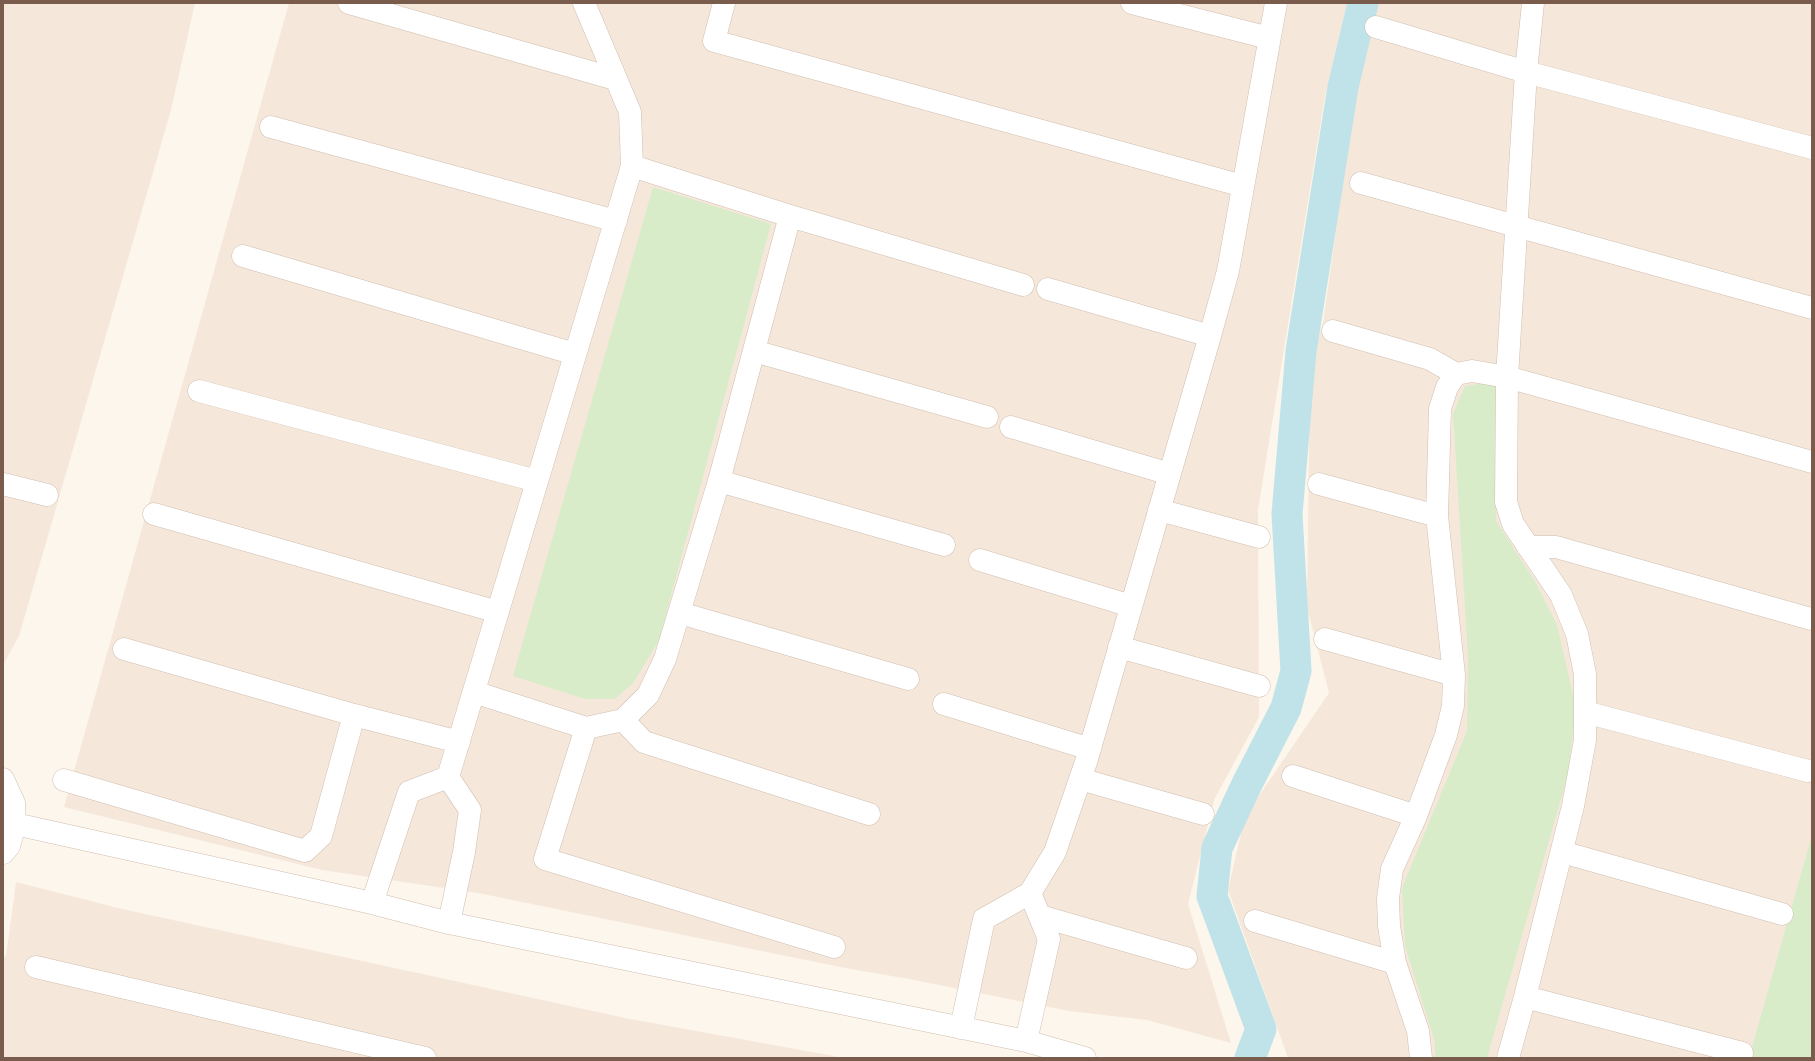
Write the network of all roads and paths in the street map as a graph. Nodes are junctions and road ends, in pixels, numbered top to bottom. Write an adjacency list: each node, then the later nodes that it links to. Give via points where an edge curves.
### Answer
1 (349, 3): 10 (street)
2 (584, 3): 10 (street)
3 (724, 3): 15 (street, via 714,41)
4 (1132, 3): 8 (street)
5 (1276, 3): 8 (street)
6 (1533, 3): 9 (street)
7 (1376, 27): 9 (street)
8 (1269, 38): 15 (street)
9 (1526, 72): 12 (street); 18 (street)
10 (616, 79): 13 (street, via 630,112)
11 (271, 127): 17 (street)
12 (1812, 148)
13 (632, 166): 16 (street); 17 (street)
14 (1362, 183): 18 (street)
15 (1243, 186): 24 (street, via 1228,271)
16 (790, 216): 20 (street); 25 (street)
17 (616, 221): 26 (street)
18 (1516, 227): 22 (street); 28 (street)
19 (243, 256): 26 (street)
20 (1023, 285)
21 (1048, 289): 24 (street)
22 (1812, 308)
23 (1332, 331): 27 (street, via 1430,359)
24 (1210, 336): 33 (street)
25 (754, 351): 30 (street); 35 (street)
26 (575, 354): 34 (street)
27 (1456, 374): 28 (street, via 1472,371); 41 (street, via 1447,387 1440,409)
28 (1507, 377): 32 (street); 44 (street, via 1506,502 1513,524)
29 (199, 391): 34 (street)
30 (988, 417)
31 (1011, 427): 33 (street)
32 (1812, 462)
33 (1170, 474): 39 (street)
34 (537, 481): 47 (street)
35 (719, 481): 43 (street); 48 (street)
36 (3, 484): 38 (street)
37 (1319, 484): 41 (street)
38 (47, 496)
39 (1159, 510): 42 (street); 46 (street)
40 (154, 514): 47 (street)
41 (1437, 516): 53 (street)
42 (1259, 537)
43 (944, 545)
44 (1528, 547): 49 (street, via 1556,547); 58 (street, via 1561,595 1577,634 1585,674)
45 (980, 560): 46 (street)
46 (1131, 606): 51 (street)
47 (498, 612): 56 (street)
48 (680, 613): 54 (street); 60 (street, via 665,660 648,695)
49 (1811, 619)
50 (1325, 639): 53 (street)
51 (1120, 647): 55 (street); 63 (street)
52 (124, 649): 59 (street)
53 (1454, 675): 72 (street, via 1453,706 1446,735)
54 (908, 679)
55 (1259, 686)
56 (474, 692): 61 (street); 62 (street)
57 (944, 704): 63 (street)
58 (1585, 712): 64 (street); 74 (street, via 1585,740)
59 (354, 715): 62 (street); 69 (street, via 320,836 305,851)
60 (623, 720): 61 (street); 70 (street, via 644,742)
61 (586, 728): 82 (street, via 545,860)
62 (459, 742): 66 (street)
63 (1090, 749): 68 (street)
64 (1808, 771)
65 (1293, 776): 72 (street)
66 (448, 777): 77 (street, via 409,792); 81 (street, via 470,810)
67 (3, 779): 73 (street, via 14,803)
68 (1080, 779): 71 (street); 76 (street, via 1055,852)
69 (64, 780)
70 (869, 814)
71 (1203, 814)
72 (1416, 816): 84 (street, via 1392,869 1388,898 1389,926)
73 (15, 824): 75 (street, via 9,846); 77 (street)
74 (1562, 852): 78 (street); 86 (street)
75 (3, 853)
76 (1030, 893): 79 (street); 87 (street, via 984,919)
77 (372, 903): 81 (street)
78 (1782, 914)
79 (1040, 916): 83 (street); 88 (street, via 1049,939)
80 (1255, 921): 84 (street)
81 (449, 923): 87 (street)
82 (834, 947)
83 (1186, 958)
84 (1395, 962): 92 (street, via 1418,1030)
85 (36, 967): 90 (street)
86 (1525, 997): 89 (street); 93 (street)
87 (961, 1028): 88 (street)
88 (1026, 1041): 91 (street)
89 (1742, 1054)
90 (425, 1058)
91 (1085, 1058)
92 (1421, 1058)
93 (1508, 1058)

